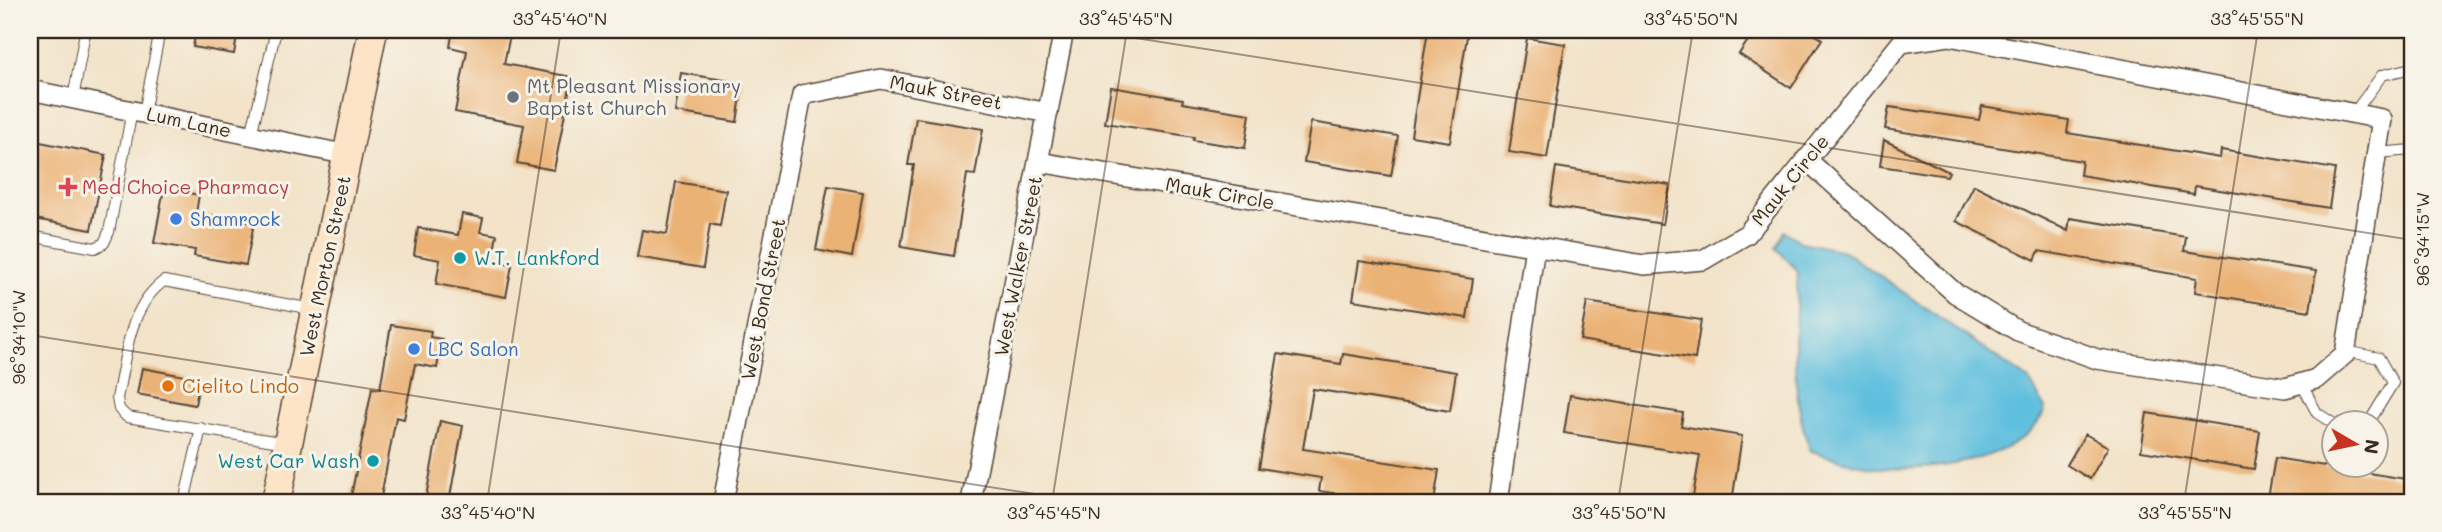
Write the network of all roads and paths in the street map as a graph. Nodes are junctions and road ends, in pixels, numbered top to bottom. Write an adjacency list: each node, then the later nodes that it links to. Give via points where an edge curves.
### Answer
1 (83, 30): 9 (lane)
2 (160, 30): 10 (lane)
3 (276, 30): 13 (lane)
4 (373, 30): 16 (main road, West Morton Street)
5 (1064, 30): 11 (street, West Walker Street)
6 (2412, 68): 12 (lane, via 2382,75)
7 (30, 90): 9 (street, Lum Lane)
8 (802, 95): 11 (street, Mauk Street, via 881,79); 30 (street, West Bond Street)
9 (74, 99): 10 (street, Lum Lane)
10 (138, 112): 13 (street, Lum Lane); 19 (lane, via 104,243 95,248)
11 (1048, 113): 18 (street, West Walker Street)
12 (2354, 114): 15 (street, Mauk Circle, via 2382,119); 17 (street, Mauk Circle, via 1949,36 1900,43)
13 (251, 135): 16 (street, Lum Lane)
14 (2412, 150): 15 (lane)
15 (2377, 153): 22 (street)
16 (348, 155): 21 (main road, West Morton Street)
17 (1806, 159): 20 (street, Mauk Circle, via 1747,234 1703,260 1644,265); 23 (street, via 1955,293 2018,331 2097,359 2285,388)
18 (1039, 162): 20 (street, Mauk Circle); 31 (street, West Walker Street)
19 (30, 236)
20 (1535, 246): 32 (street)
21 (316, 310): 26 (lane, via 163,281 152,290 134,321 117,398 119,409 127,417); 27 (main road, West Morton Street)
22 (2346, 351): 23 (street, via 2316,379); 24 (lane, via 2379,358 2393,383)
23 (2301, 383): 25 (lane)
24 (2376, 410)
25 (2320, 414)
26 (201, 428): 27 (lane); 28 (lane)
27 (288, 443): 29 (main road, West Morton Street)
28 (184, 502)
29 (276, 502)
30 (723, 502)
31 (971, 502)
32 (1498, 502)

